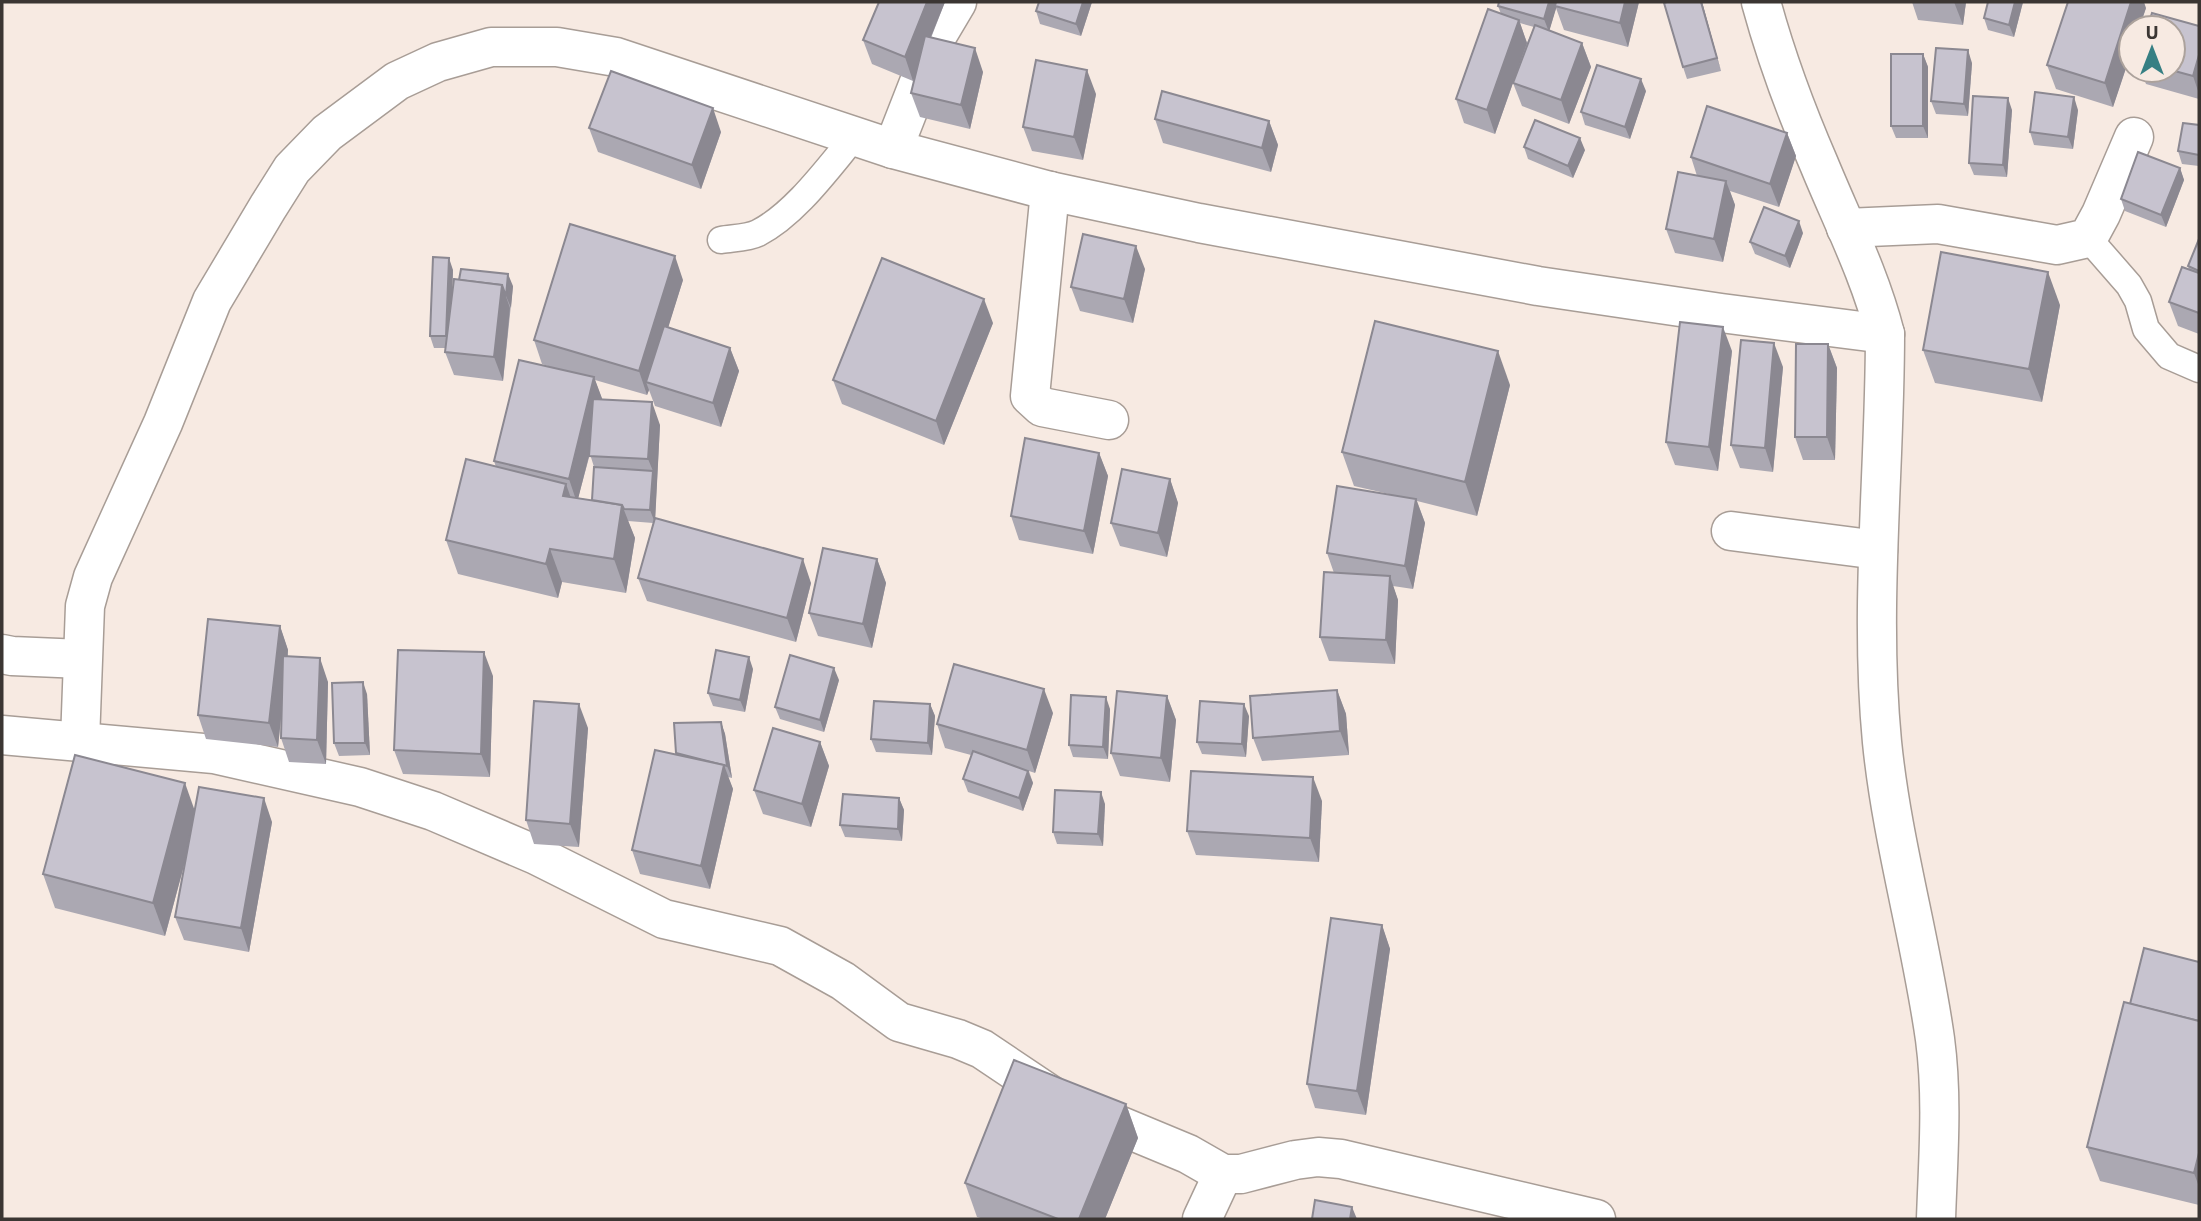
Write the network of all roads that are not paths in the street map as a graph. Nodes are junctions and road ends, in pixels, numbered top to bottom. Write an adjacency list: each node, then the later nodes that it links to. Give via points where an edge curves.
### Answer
1 (957, 2): 5 (street, via 938,34)
2 (1761, 2): 7 (street, via 1775,53)
3 (854, 136): 5 (street); 9 (lane, via 813,188 776,220 757,234); 16 (street, via 616,57 558,47 491,47 438,62 397,81 327,133 292,169 212,301 93,578 85,606)
4 (2134, 137): 8 (street)
5 (893, 149): 6 (street)
6 (1050, 191): 10 (street, via 1538,286); 12 (street, via 1030,396 1042,407)
7 (1846, 228): 8 (street, via 1938,224 2057,245); 10 (street, via 1876,299)
8 (2088, 239): 11 (lane, via 2129,285 2146,329 2169,356)
9 (721, 240)
10 (1885, 334): 14 (street)
11 (2199, 369)
12 (1109, 420)
13 (1731, 531): 14 (street)
14 (1878, 550): 22 (street, via 1876,653 1882,744 1901,870 1935,1040 1940,1121)
15 (2, 654): 16 (street)
16 (82, 659): 18 (street)
17 (2, 735): 18 (street)
18 (80, 741): 19 (street, via 214,754 360,787 433,811 536,855 664,919 792,951 899,1022 982,1049 1058,1100 1188,1154)
19 (1223, 1174): 20 (street); 21 (street, via 1318,1157 1341,1159)
20 (1202, 1219)
21 (1596, 1219)
22 (1936, 1219)

